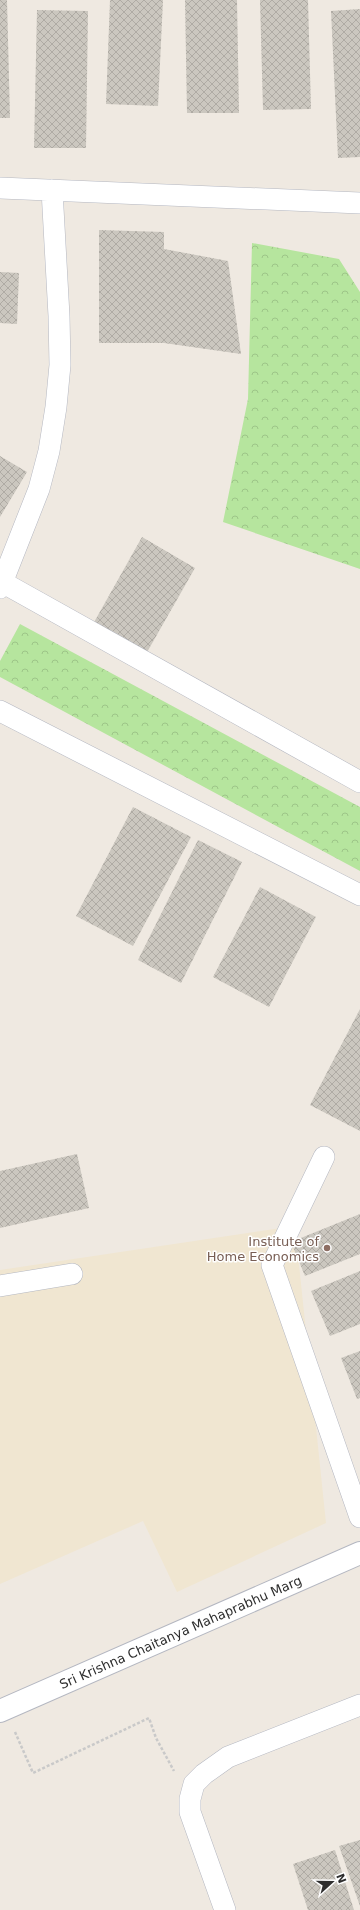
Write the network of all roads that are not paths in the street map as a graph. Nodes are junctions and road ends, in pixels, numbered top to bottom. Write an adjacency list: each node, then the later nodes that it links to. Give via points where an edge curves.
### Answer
1 (0, 188): 2 (street)
2 (52, 190): 3 (street); 4 (street, via 60,365 56,407 49,451 38,489)
3 (360, 203)
4 (1, 584): 6 (street)
5 (0, 711): 7 (street)
6 (360, 782)
7 (360, 895)
8 (324, 1156): 11 (street, via 272,1265)
9 (72, 1274): 10 (street)
10 (0, 1286)
11 (360, 1517)
12 (360, 1553): 14 (street, Sri Krishna Chaitanya Mahaprabhu Marg)
13 (360, 1705): 15 (street, via 228,1757 194,1784 190,1812)
14 (2, 1710)
15 (224, 1910)

